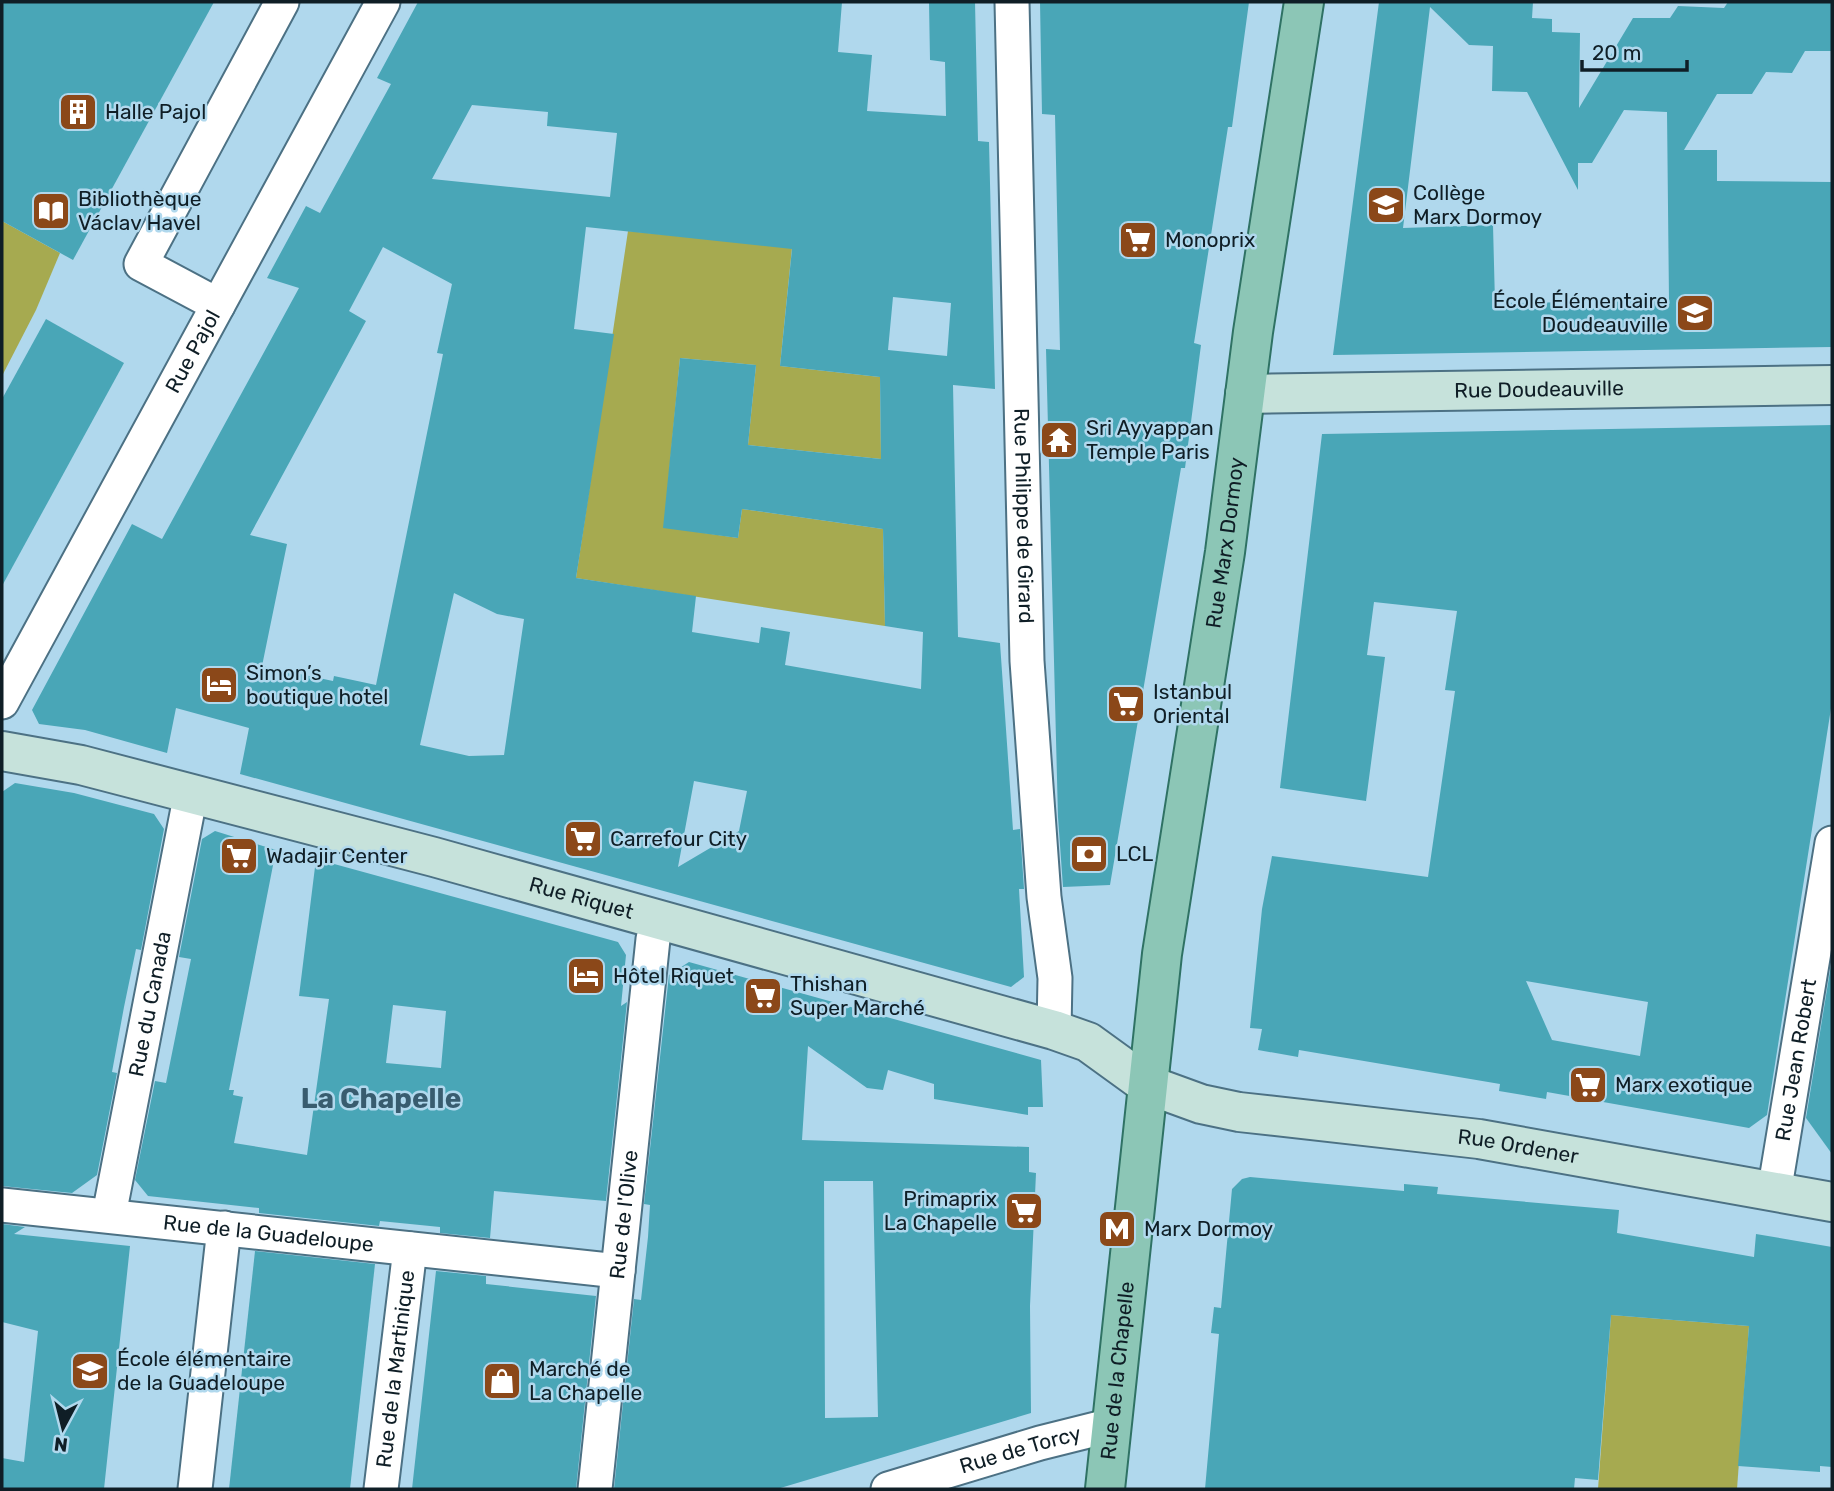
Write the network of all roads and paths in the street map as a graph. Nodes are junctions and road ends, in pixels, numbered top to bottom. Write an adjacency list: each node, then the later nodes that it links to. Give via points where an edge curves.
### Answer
1 (282, 2): 5 (street, via 141,264)
2 (383, 2): 5 (street, Rue Pajol)
3 (1012, 2): 13 (street, Rue Philippe de Girard, via 1027,661 1044,897 1055,978)
4 (1304, 2): 7 (main road, Rue Marx Dormoy)
5 (218, 304): 8 (street, Rue Pajol)
6 (1832, 385): 7 (street, Rue Doudeauville)
7 (1245, 394): 14 (main road, Rue Marx Dormoy)
8 (2, 702)
9 (2, 751): 10 (street, Rue Riquet, via 82,765)
10 (191, 793): 13 (street, Rue Riquet, via 645,914); 18 (street, Rue du Canada)
11 (1832, 843): 15 (street, Rue Jean Robert)
12 (653, 939): 21 (street, Rue de l'Olive)
13 (1054, 1030): 14 (street, Rue Riquet, via 1088,1042)
14 (1146, 1084): 15 (street, Rue Ordener, via 1239,1112 1479,1139); 22 (main road, Rue de la Chapelle)
15 (1774, 1192): 16 (street, Rue Ordener)
16 (1832, 1202)
17 (2, 1205): 18 (street, Rue de la Guadeloupe)
18 (109, 1215): 19 (street, Rue de la Guadeloupe)
19 (224, 1228): 20 (street, Rue de la Guadeloupe); 23 (street)
20 (410, 1249): 21 (street, Rue de la Guadeloupe); 24 (street, Rue de la Martinique)
21 (618, 1271): 25 (street, Rue de l'Olive)
22 (1112, 1424): 26 (street, Rue de Torcy); 27 (main road, Rue de la Chapelle)
23 (195, 1489)
24 (381, 1489)
25 (595, 1489)
26 (888, 1489)
27 (1105, 1489)

